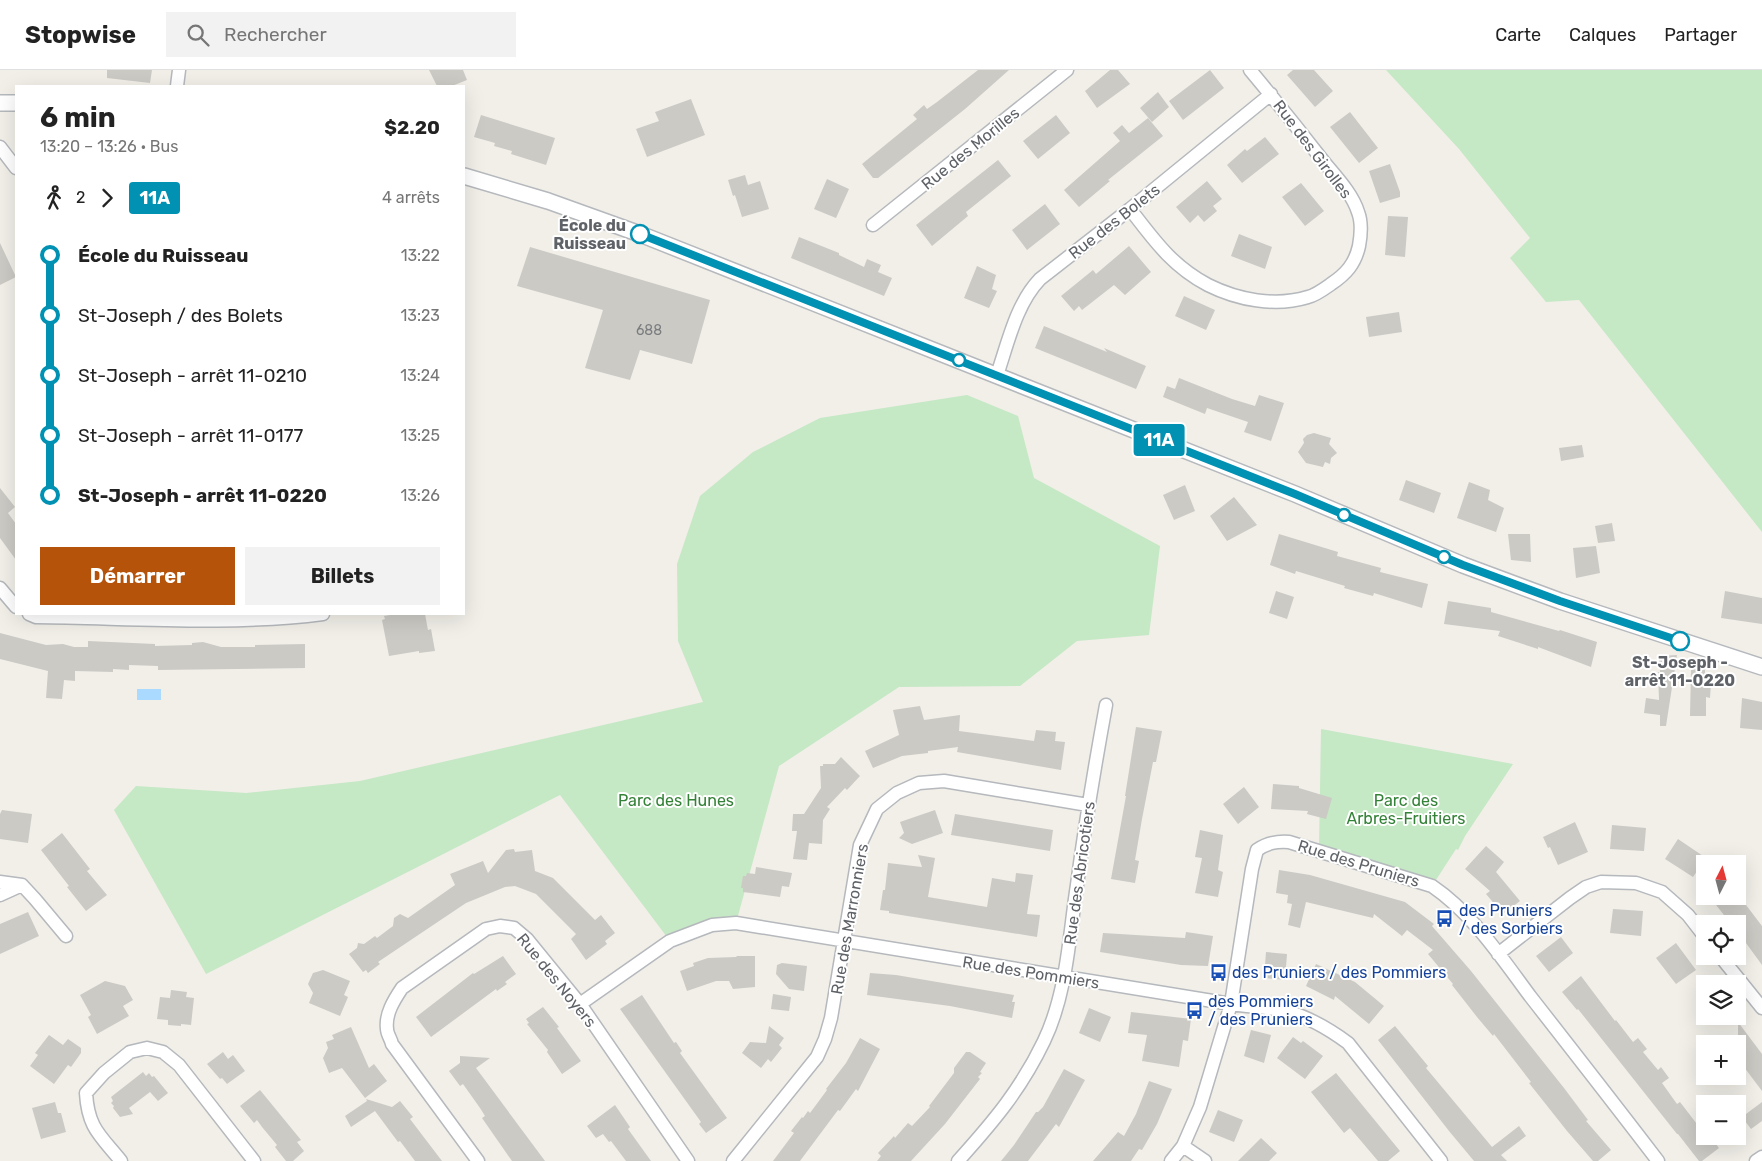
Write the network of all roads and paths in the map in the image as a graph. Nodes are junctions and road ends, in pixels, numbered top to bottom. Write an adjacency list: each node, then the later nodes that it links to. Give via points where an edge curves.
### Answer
1 (179, 70): 4 (street)
2 (1067, 70): 12 (street, Rue des Morilles)
3 (1250, 70): 5 (street, Rue des Girolles)
4 (177, 85)
5 (1270, 94): 11 (street, Rue des Bolets); 11 (street, Rue des Girolles, via 1359,212 1361,234 1357,254 1346,274 1308,297 1261,301 1232,295 1189,274 1167,256)
6 (0, 103): 7 (street)
7 (15, 103)
8 (0, 147): 9 (street)
9 (15, 167)
10 (465, 176): 13 (street, via 548,201 640,234)
11 (1130, 208): 13 (street, Rue des Bolets, via 1030,290)
12 (873, 225)
13 (996, 375): 20 (street, via 1463,565 1569,604)
14 (0, 588): 15 (street)
15 (15, 606)
16 (31, 615): 18 (street)
17 (315, 615): 19 (street, via 285,619)
18 (60, 616): 19 (street)
19 (161, 617)
20 (1762, 667)
21 (1106, 705): 22 (street, Rue des Abricotiers)
22 (1088, 805): 28 (street, Rue des Marronniers, via 944,781 919,783 898,793 877,808 860,845); 31 (street, Rue des Abricotiers)
23 (0, 882): 24 (street)
24 (22, 885): 25 (street); 27 (street)
25 (0, 895)
26 (1696, 925): 29 (street, via 1662,892 1636,883 1601,882 1570,898)
27 (66, 936)
28 (845, 942): 31 (street, Rue des Pommiers); 32 (street, Rue des Pommiers, via 736,923 712,925 670,941); 41 (street, Rue des Marronniers, via 831,1018 817,1057)
29 (1498, 954): 33 (street, Rue des Pruniers, via 1464,912 1432,886 1289,842 1276,841 1257,850); 46 (street, Rue des Pruniers)
30 (1727, 965): 34 (street)
31 (1064, 977): 33 (street, Rue des Pommiers); 42 (street, Rue des Abricotiers, via 1045,1039 1024,1079 998,1117)
32 (580, 1004): 39 (street, Rue des Noyers, via 527,939 514,928 500,926 486,929 470,940 402,988 393,1000 387,1029 392,1044); 40 (street, Rue des Noyers)
33 (1232, 1004): 35 (street, Rue des Pruniers, via 1200,1107); 45 (street, Rue des Pommiers, via 1285,1011 1329,1029 1348,1043)
34 (1762, 1008)
35 (1183, 1146): 43 (street, Rue des Pruniers); 44 (street)
36 (1762, 1157): 47 (street)
37 (121, 1161): 38 (street, via 92,1126 86,1093 130,1052 147,1048 163,1052 179,1065)
38 (254, 1161)
39 (478, 1161)
40 (688, 1161)
41 (733, 1161)
42 (958, 1161)
43 (1171, 1161)
44 (1205, 1161)
45 (1441, 1161)
46 (1658, 1161)
47 (1756, 1161)

